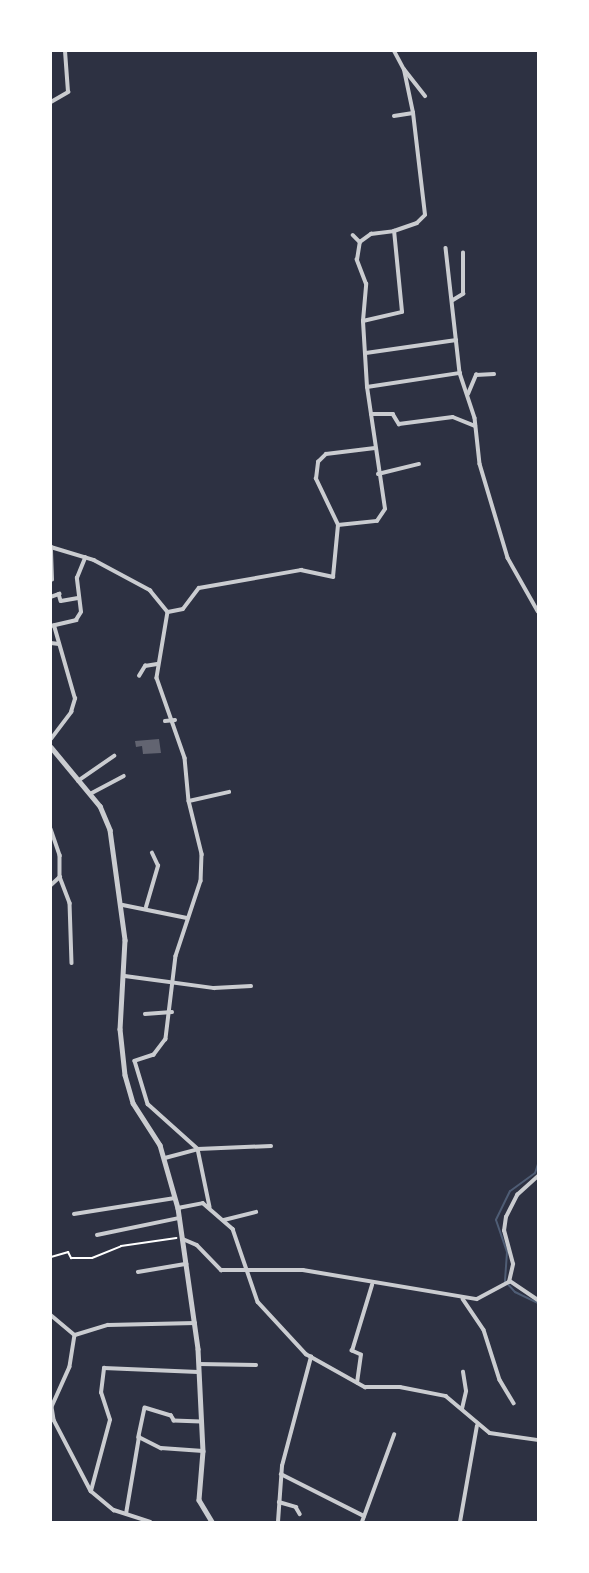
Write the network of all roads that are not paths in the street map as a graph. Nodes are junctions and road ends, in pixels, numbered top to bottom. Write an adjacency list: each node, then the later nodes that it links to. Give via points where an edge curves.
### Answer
1 (65, 51): 5 (street, via 68,92)
2 (394, 51): 3 (street)
3 (404, 70): 4 (street); 6 (street)
4 (425, 96)
5 (51, 102)
6 (412, 113): 7 (street); 8 (street, via 425,215)
7 (394, 116)
8 (394, 231): 10 (street, via 371,234); 14 (street, via 404,309 400,314)
9 (353, 235): 10 (street)
10 (360, 242): 14 (street, via 357,260 366,284)
11 (446, 248): 13 (street)
12 (463, 253): 13 (street, via 463,294)
13 (453, 300): 15 (street)
14 (363, 321): 16 (street)
15 (456, 340): 16 (street); 17 (street)
16 (366, 353): 19 (street)
17 (460, 373): 19 (street); 20 (street)
18 (494, 374): 20 (street, via 476,375)
19 (367, 387): 21 (street)
20 (468, 394): 22 (street)
21 (371, 414): 22 (street, via 393,414 399,424 453,416); 23 (street)
22 (475, 426): 31 (street, via 480,464 503,544)
23 (375, 448): 25 (street); 26 (street, via 326,454 318,462 316,479)
24 (419, 464): 25 (street)
25 (378, 474): 26 (street, via 386,500 380,517)
26 (338, 525): 32 (street, via 333,577 301,570 199,587 183,609)
27 (85, 558): 28 (street, via 51,547); 30 (street, via 77,578); 32 (street, via 150,590)
28 (51, 580)
29 (51, 597): 30 (street)
30 (78, 598): 33 (street, via 81,612 76,620)
31 (538, 611)
32 (168, 612): 36 (street)
33 (52, 626): 35 (street)
34 (51, 643): 35 (street)
35 (59, 644): 40 (street, via 74,705)
36 (158, 664): 37 (street, via 145,666); 38 (street, via 160,691)
37 (139, 676)
38 (175, 720): 39 (street); 47 (street, via 188,773)
39 (165, 721)
40 (51, 739)
41 (51, 747): 44 (street)
42 (114, 756): 44 (street)
43 (124, 776): 46 (street)
44 (78, 781): 46 (street)
45 (229, 792): 47 (street)
46 (90, 794): 52 (street, via 110,830)
47 (189, 801): 54 (street, via 202,854 201,881)
48 (51, 829): 50 (street, via 60,855)
49 (152, 853): 53 (street, via 158,866)
50 (60, 877): 51 (street); 55 (street, via 71,903)
51 (51, 885)
52 (123, 905): 53 (street); 56 (street)
53 (146, 907): 54 (street)
54 (187, 918): 57 (street)
55 (72, 963)
56 (125, 976): 57 (street); 62 (street, via 120,1029)
57 (174, 980): 58 (street, via 214,988); 59 (street)
58 (251, 986)
59 (172, 1012): 60 (street); 61 (street, via 166,1040 154,1055)
60 (145, 1014)
61 (135, 1061): 62 (street); 64 (street, via 148,1104)
62 (124, 1064): 65 (street, via 133,1103 152,1128)
63 (271, 1146): 64 (street)
64 (198, 1149): 65 (street); 68 (street)
65 (165, 1158): 67 (street)
66 (538, 1176): 79 (street, via 517,1195 506,1217 504,1231 513,1264)
67 (175, 1198): 69 (street); 71 (street)
68 (210, 1207): 69 (street, via 203,1203); 73 (street)
69 (177, 1208): 72 (street)
70 (256, 1212): 73 (street)
71 (74, 1214)
72 (179, 1218): 74 (street); 75 (street)
73 (224, 1220): 77 (street, via 233,1229)
74 (97, 1235)
75 (181, 1238): 76 (street); 77 (street, via 197,1245 221,1270)
76 (186, 1264): 78 (street); 84 (street)
77 (247, 1267): 80 (street, via 303,1270); 86 (street, via 258,1301)
78 (138, 1272)
79 (508, 1283): 81 (street, via 494,1294); 82 (street)
80 (372, 1284): 81 (street); 91 (street, via 352,1351 361,1356)
81 (463, 1299): 92 (street, via 482,1326)
82 (538, 1300)
83 (51, 1315): 85 (street)
84 (195, 1323): 85 (street, via 108,1325); 87 (street)
85 (75, 1335): 101 (street, via 70,1367 52,1406 54,1420)
86 (311, 1357): 91 (street); 100 (street)
87 (199, 1364): 88 (street); 89 (street)
88 (256, 1365)
89 (198, 1372): 94 (street); 101 (street, via 104,1368 102,1393 110,1420)
90 (463, 1372): 93 (street, via 467,1391)
91 (357, 1382): 93 (street, via 435,1391)
92 (513, 1403)
93 (462, 1409): 95 (street)
94 (201, 1422): 97 (street, via 174,1421 172,1416 145,1408); 99 (street)
95 (477, 1426): 98 (street, via 490,1433); 110 (street)
96 (394, 1435): 105 (street)
97 (139, 1437): 99 (street, via 161,1448); 104 (street)
98 (538, 1440)
99 (203, 1451): 107 (street, via 199,1500)
100 (282, 1474): 102 (street); 105 (street)
101 (91, 1491): 104 (street)
102 (279, 1502): 103 (street, via 296,1507); 108 (street)
103 (300, 1514)
104 (126, 1515): 106 (street)
105 (364, 1516): 109 (street)
106 (150, 1522)
107 (212, 1522)
108 (278, 1522)
109 (362, 1522)
110 (460, 1522)

